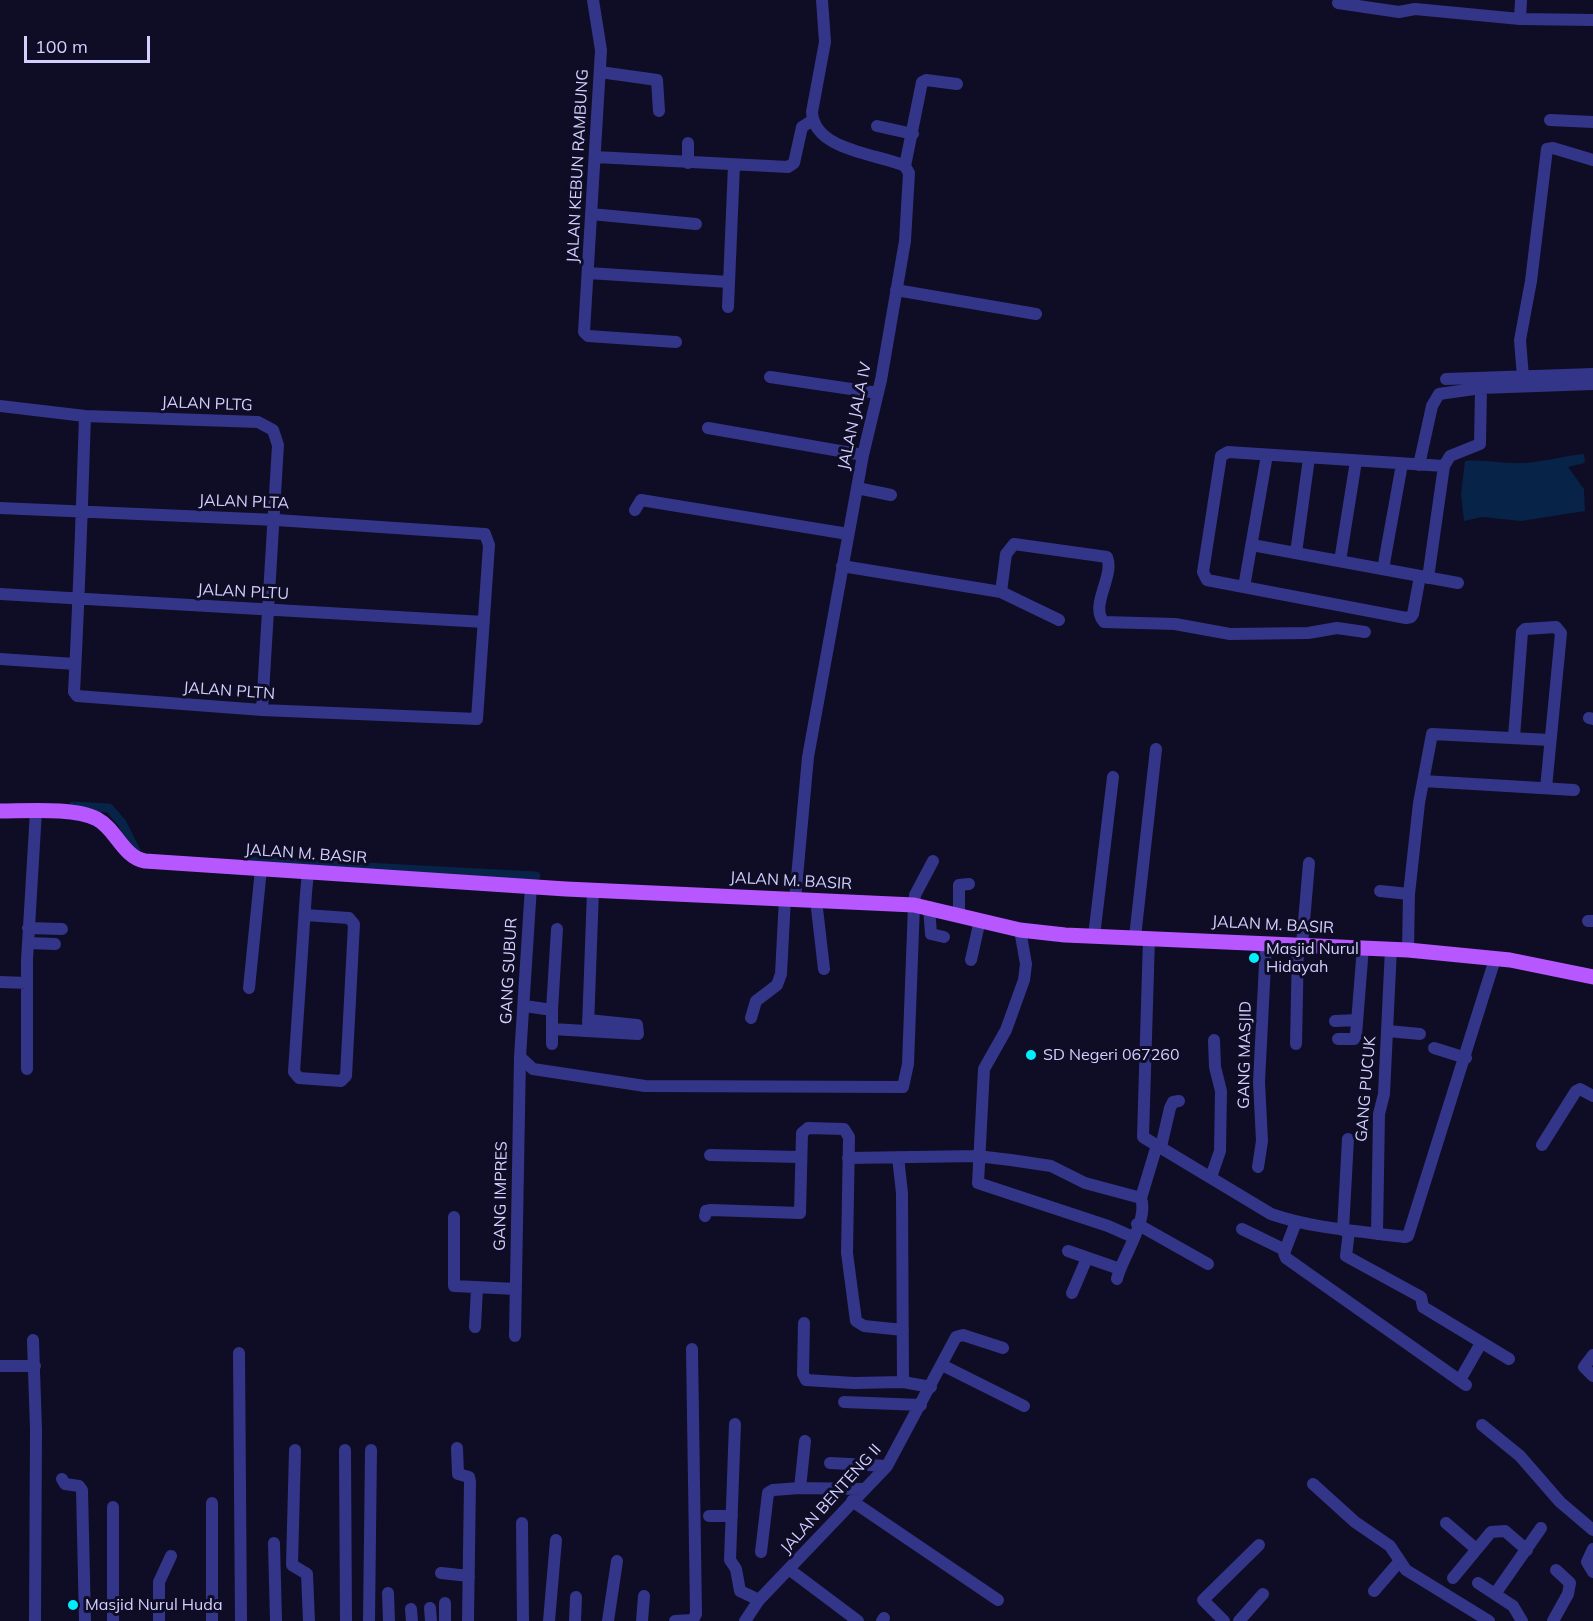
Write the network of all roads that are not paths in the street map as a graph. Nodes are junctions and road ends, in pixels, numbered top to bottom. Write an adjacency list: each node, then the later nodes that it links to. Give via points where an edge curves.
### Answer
1 (592, 0): 8 (street, JALAN KEBUN RAMBUNG, via 601,42)
2 (822, 0): 11 (street, via 825,42)
3 (1521, 0): 6 (street)
4 (1338, 3): 5 (street)
5 (1365, 4): 6 (street)
6 (1520, 19): 7 (street)
7 (1593, 20)
8 (600, 72): 10 (street, via 657,80); 17 (street, JALAN KEBUN RAMBUNG)
9 (957, 84): 15 (street, JALAN JALA IV, via 924,80)
10 (659, 111)
11 (813, 120): 20 (street, via 802,127 794,162 788,167); 21 (street, via 839,146)
12 (1550, 120): 13 (street)
13 (1593, 122)
14 (877, 126): 15 (street)
15 (913, 134): 21 (street, JALAN JALA IV)
16 (688, 143): 19 (street)
17 (595, 157): 19 (street); 22 (street, JALAN KEBUN RAMBUNG)
18 (1593, 160): 32 (street, via 1553,148 1547,150 1532,280 1520,340)
19 (688, 162): 20 (street)
20 (734, 165): 25 (street)
21 (906, 166): 26 (street, JALAN JALA IV, via 908,223)
22 (591, 214): 23 (street); 24 (street, JALAN KEBUN RAMBUNG)
23 (696, 224)
24 (588, 273): 25 (street); 29 (street, JALAN KEBUN RAMBUNG, via 585,334)
25 (729, 282): 27 (street)
26 (896, 290): 28 (street); 36 (street, JALAN JALA IV)
27 (728, 307)
28 (1036, 314)
29 (676, 342)
30 (1593, 374): 32 (street)
31 (770, 377): 36 (street)
32 (1523, 377): 33 (street)
33 (1446, 379)
34 (1593, 384): 35 (street)
35 (1481, 388): 45 (street, via 1436,397); 46 (street, via 1480,444 1450,456)
36 (878, 393): 40 (street, JALAN JALA IV)
37 (0, 406): 38 (street, JALAN PLTG)
38 (85, 416): 51 (street, JALAN PLTN); 52 (street, JALAN PLTG, via 247,421 269,426 279,446)
39 (708, 428): 40 (street)
40 (863, 455): 47 (street, JALAN JALA IV)
41 (1267, 455): 42 (street); 55 (street); 62 (street, via 1228,452 1221,456 1204,577)
42 (1310, 458): 43 (street); 56 (street)
43 (1356, 461): 44 (street); 57 (street)
44 (1402, 464): 45 (street); 59 (street)
45 (1419, 465): 46 (street)
46 (1444, 466): 60 (street)
47 (857, 488): 48 (street); 53 (street, JALAN JALA IV)
48 (891, 495)
49 (0, 508): 51 (street, JALAN PLTA)
50 (635, 510): 53 (street, via 641,500)
51 (81, 513): 52 (street, JALAN PLTA); 65 (street, JALAN PLTN)
52 (276, 520): 54 (street, JALAN PLTA); 66 (street, JALAN PLTG)
53 (848, 534): 58 (street, JALAN JALA IV)
54 (487, 535): 68 (street, JALAN PLTN)
55 (1252, 545): 56 (street); 62 (street)
56 (1296, 553): 57 (street)
57 (1340, 561): 59 (street)
58 (842, 566): 63 (street); 91 (street, JALAN JALA IV, via 808,757)
59 (1383, 569): 60 (street)
60 (1424, 577): 61 (street); 62 (street, via 1411,617)
61 (1458, 583)
62 (1244, 587)
63 (1001, 592): 67 (street); 69 (street, via 1006,554 1014,544 1107,557 1109,568 1099,612 1104,622 1175,624 1230,634 1308,633 1337,628)
64 (0, 594): 65 (street, JALAN PLTU)
65 (77, 598): 66 (street, JALAN PLTU); 71 (street, JALAN PLTN)
66 (269, 610): 68 (street, JALAN PLTU); 72 (street, JALAN PLTG)
67 (1059, 620)
68 (484, 622): 72 (street, JALAN PLTN, via 477,719)
69 (1365, 632)
70 (0, 659): 71 (street)
71 (75, 664): 72 (street, JALAN PLTN, via 74,692 78,697)
72 (262, 710)
73 (1514, 737): 74 (street); 74 (street, via 1522,632 1556,627 1561,633); 77 (street, via 1432,734)
74 (1550, 740): 78 (street)
75 (1156, 749): 104 (street)
76 (1113, 777): 102 (street)
77 (1423, 781): 78 (street); 90 (street)
78 (1546, 788): 79 (street)
79 (1574, 790)
80 (0, 811): 81 (main road, JALAN M. BASIR)
81 (36, 811): 84 (main road, JALAN M. BASIR, via 96,819 139,860); 98 (street)
82 (933, 861): 93 (street, via 915,895)
83 (1309, 863): 108 (street)
84 (261, 869): 85 (main road, JALAN M. BASIR); 118 (street)
85 (308, 872): 87 (main road, JALAN M. BASIR); 96 (street)
86 (969, 884): 95 (street, via 959,885)
87 (531, 886): 88 (main road, JALAN M. BASIR); 119 (street, GANG SUBUR)
88 (593, 890): 91 (main road, JALAN M. BASIR); 124 (street, via 588,1026)
89 (1380, 891): 90 (street)
90 (1409, 894): 111 (street)
91 (790, 899): 92 (main road, JALAN M. BASIR); 121 (street, JALAN JALA IV, via 781,974 777,985 756,1001)
92 (816, 900): 93 (main road, JALAN M. BASIR); 114 (street)
93 (914, 905): 94 (main road, JALAN M. BASIR); 132 (street, via 908,1064 903,1087 645,1086 533,1069)
94 (929, 907): 95 (main road, JALAN M. BASIR); 103 (street, via 931,934)
95 (959, 914): 97 (main road, JALAN M. BASIR)
96 (305, 915): 96 (street, via 349,918 354,924 346,1076 341,1081 299,1078 294,1074)
97 (980, 920): 101 (main road, JALAN M. BASIR); 113 (street)
98 (28, 928): 99 (street); 105 (street)
99 (62, 929)
100 (557, 929): 120 (street)
101 (1020, 930): 102 (main road, JALAN M. BASIR); 141 (street, via 1026,964 1024,980 1006,1030 984,1069)
102 (1094, 936): 104 (main road, JALAN M. BASIR)
103 (944, 937)
104 (1142, 937): 107 (main road, JALAN M. BASIR); 139 (street, via 1142,1134)
105 (28, 943): 106 (street); 117 (street)
106 (56, 944)
107 (1266, 944): 108 (main road, JALAN M. BASIR); 145 (street, GANG MASJID, via 1259,1082 1262,1140)
108 (1300, 945): 109 (main road, JALAN M. BASIR); 130 (street)
109 (1363, 947): 110 (main road, JALAN M. BASIR); 123 (street)
110 (1391, 948): 111 (main road, JALAN M. BASIR); 125 (street, GANG PUCUK)
111 (1408, 950): 112 (main road, JALAN M. BASIR)
112 (1496, 959): 115 (main road, JALAN M. BASIR); 133 (street)
113 (971, 960)
114 (824, 969)
115 (1593, 977)
116 (0, 982): 117 (street)
117 (27, 982): 134 (street)
118 (249, 988)
119 (525, 1006): 120 (street); 132 (street, GANG SUBUR)
120 (552, 1010): 124 (street)
121 (751, 1018)
122 (1335, 1020): 123 (street)
123 (1358, 1020): 127 (street, via 1354,1039)
124 (552, 1029): 129 (street)
125 (1388, 1031): 126 (street); 154 (street, GANG PUCUK, via 1379,1114)
126 (1420, 1034)
127 (1338, 1039)
128 (1214, 1040): 146 (street, via 1221,1091 1220,1151)
129 (552, 1044)
130 (1296, 1044)
131 (1434, 1048): 133 (street)
132 (520, 1057): 161 (street, GANG IMPRES)
133 (1466, 1058): 154 (street, via 1408,1236)
134 (27, 1069)
135 (1593, 1096): 138 (street, via 1580,1089 1576,1091)
136 (1179, 1101): 139 (street, via 1170,1108)
137 (1348, 1139): 153 (street)
138 (1542, 1145)
139 (1159, 1146): 146 (street); 147 (street)
140 (710, 1155): 142 (street)
141 (977, 1156): 143 (street); 147 (street, via 1051,1166 1085,1183); 155 (street, via 976,1179 981,1186)
142 (800, 1157): 144 (street, via 801,1136 806,1129 841,1128 849,1137); 148 (street, via 800,1213 711,1210)
143 (898, 1157): 144 (street); 165 (street)
144 (848, 1158): 165 (street, via 847,1253 856,1321 864,1326)
145 (1258, 1167)
146 (1211, 1177): 150 (street, via 1271,1214)
147 (1141, 1198): 151 (street, via 1143,1207)
148 (705, 1216)
149 (454, 1217): 160 (street, via 453,1284)
150 (1296, 1222): 153 (street); 156 (street)
151 (1137, 1224): 155 (street); 159 (street)
152 (1242, 1229): 156 (street)
153 (1346, 1231): 154 (street); 168 (street, via 1347,1256 1421,1297 1423,1307)
154 (1377, 1234)
155 (1133, 1237): 158 (street, via 1117,1274)
156 (1285, 1250): 168 (street, via 1286,1258 1463,1382)
157 (1068, 1251): 158 (street)
158 (1087, 1258): 162 (street)
159 (1208, 1264)
160 (477, 1288): 161 (street); 164 (street)
161 (516, 1289): 166 (street, GANG IMPRES)
162 (1072, 1293)
163 (804, 1323): 178 (street, via 806,1380)
164 (475, 1327)
165 (903, 1330): 178 (street)
166 (515, 1336)
167 (33, 1340): 176 (street)
168 (1480, 1342): 173 (street)
169 (1003, 1348): 174 (street, JALAN BENTENG II, via 958,1336)
170 (692, 1349): 250 (street, via 696,1614 693,1620)
171 (239, 1353): 237 (street)
172 (1593, 1355): 177 (street, via 1584,1367)
173 (1509, 1359)
174 (942, 1365): 179 (street, JALAN BENTENG II); 182 (street)
175 (0, 1366): 176 (street)
176 (35, 1366): 232 (street)
177 (1593, 1376)
178 (903, 1382): 179 (street)
179 (931, 1387): 181 (street, JALAN BENTENG II)
180 (844, 1402): 181 (street)
181 (921, 1406): 191 (street, JALAN BENTENG II)
182 (1024, 1406)
183 (735, 1424): 200 (street)
184 (1482, 1425): 204 (street, via 1521,1456 1560,1502)
185 (805, 1441): 194 (street)
186 (457, 1448): 219 (street, via 458,1474 470,1478)
187 (294, 1450): 239 (street, via 292,1565 308,1574)
188 (345, 1450): 240 (street)
189 (371, 1450): 241 (street)
190 (830, 1462): 191 (street)
191 (887, 1466): 195 (street, JALAN BENTENG II)
192 (62, 1479): 233 (street, via 82,1490)
193 (1312, 1484): 214 (street, via 1355,1522 1384,1541)
194 (800, 1488): 195 (street); 211 (street, via 769,1492)
195 (864, 1489): 196 (street, JALAN BENTENG II)
196 (852, 1501): 217 (street, JALAN BENTENG II); 230 (street)
197 (212, 1503): 236 (street)
198 (113, 1507): 234 (street)
199 (710, 1516): 200 (street)
200 (732, 1516): 229 (street, via 730,1560 736,1569 739,1589)
201 (522, 1523): 245 (street)
202 (1446, 1523): 208 (street)
203 (1541, 1528): 210 (street)
204 (1593, 1530)
205 (556, 1540): 246 (street)
206 (274, 1543): 238 (street)
207 (1259, 1545): 253 (street, via 1203,1600)
208 (1475, 1548): 210 (street, via 1491,1532 1500,1530); 220 (street)
209 (1593, 1549): 215 (street)
210 (1527, 1550): 226 (street)
211 (761, 1552)
212 (171, 1556): 235 (street, via 159,1582)
213 (617, 1561): 248 (street)
214 (1399, 1562): 223 (street); 255 (street)
215 (1591, 1569): 222 (street)
216 (1556, 1570): 222 (street)
217 (792, 1571): 229 (street, JALAN BENTENG II); 252 (street)
218 (441, 1573): 219 (street)
219 (469, 1576): 244 (street)
220 (1453, 1578)
221 (1478, 1583): 226 (street)
222 (1570, 1583): 257 (street)
223 (1374, 1591)
224 (388, 1593): 242 (street)
225 (1263, 1594): 254 (street)
226 (1496, 1594): 256 (street, via 1513,1606)
227 (644, 1596): 249 (street)
228 (576, 1597): 247 (street)
229 (759, 1600): 251 (street, JALAN BENTENG II)
230 (998, 1600)
231 (445, 1603): 243 (street)
232 (35, 1621)
233 (85, 1621)
234 (113, 1621)
235 (159, 1621)
236 (212, 1621)
237 (241, 1621)
238 (276, 1621)
239 (309, 1621)
240 (346, 1621)
241 (369, 1621)
242 (389, 1621)
243 (445, 1621)
244 (468, 1621)
245 (523, 1621)
246 (549, 1621)
247 (575, 1621)
248 (608, 1621)
249 (642, 1621)
250 (675, 1621)
251 (745, 1621)
252 (858, 1621)
253 (1224, 1621)
254 (1239, 1621)
255 (1489, 1621)
256 (1522, 1621)
257 (1553, 1621)

